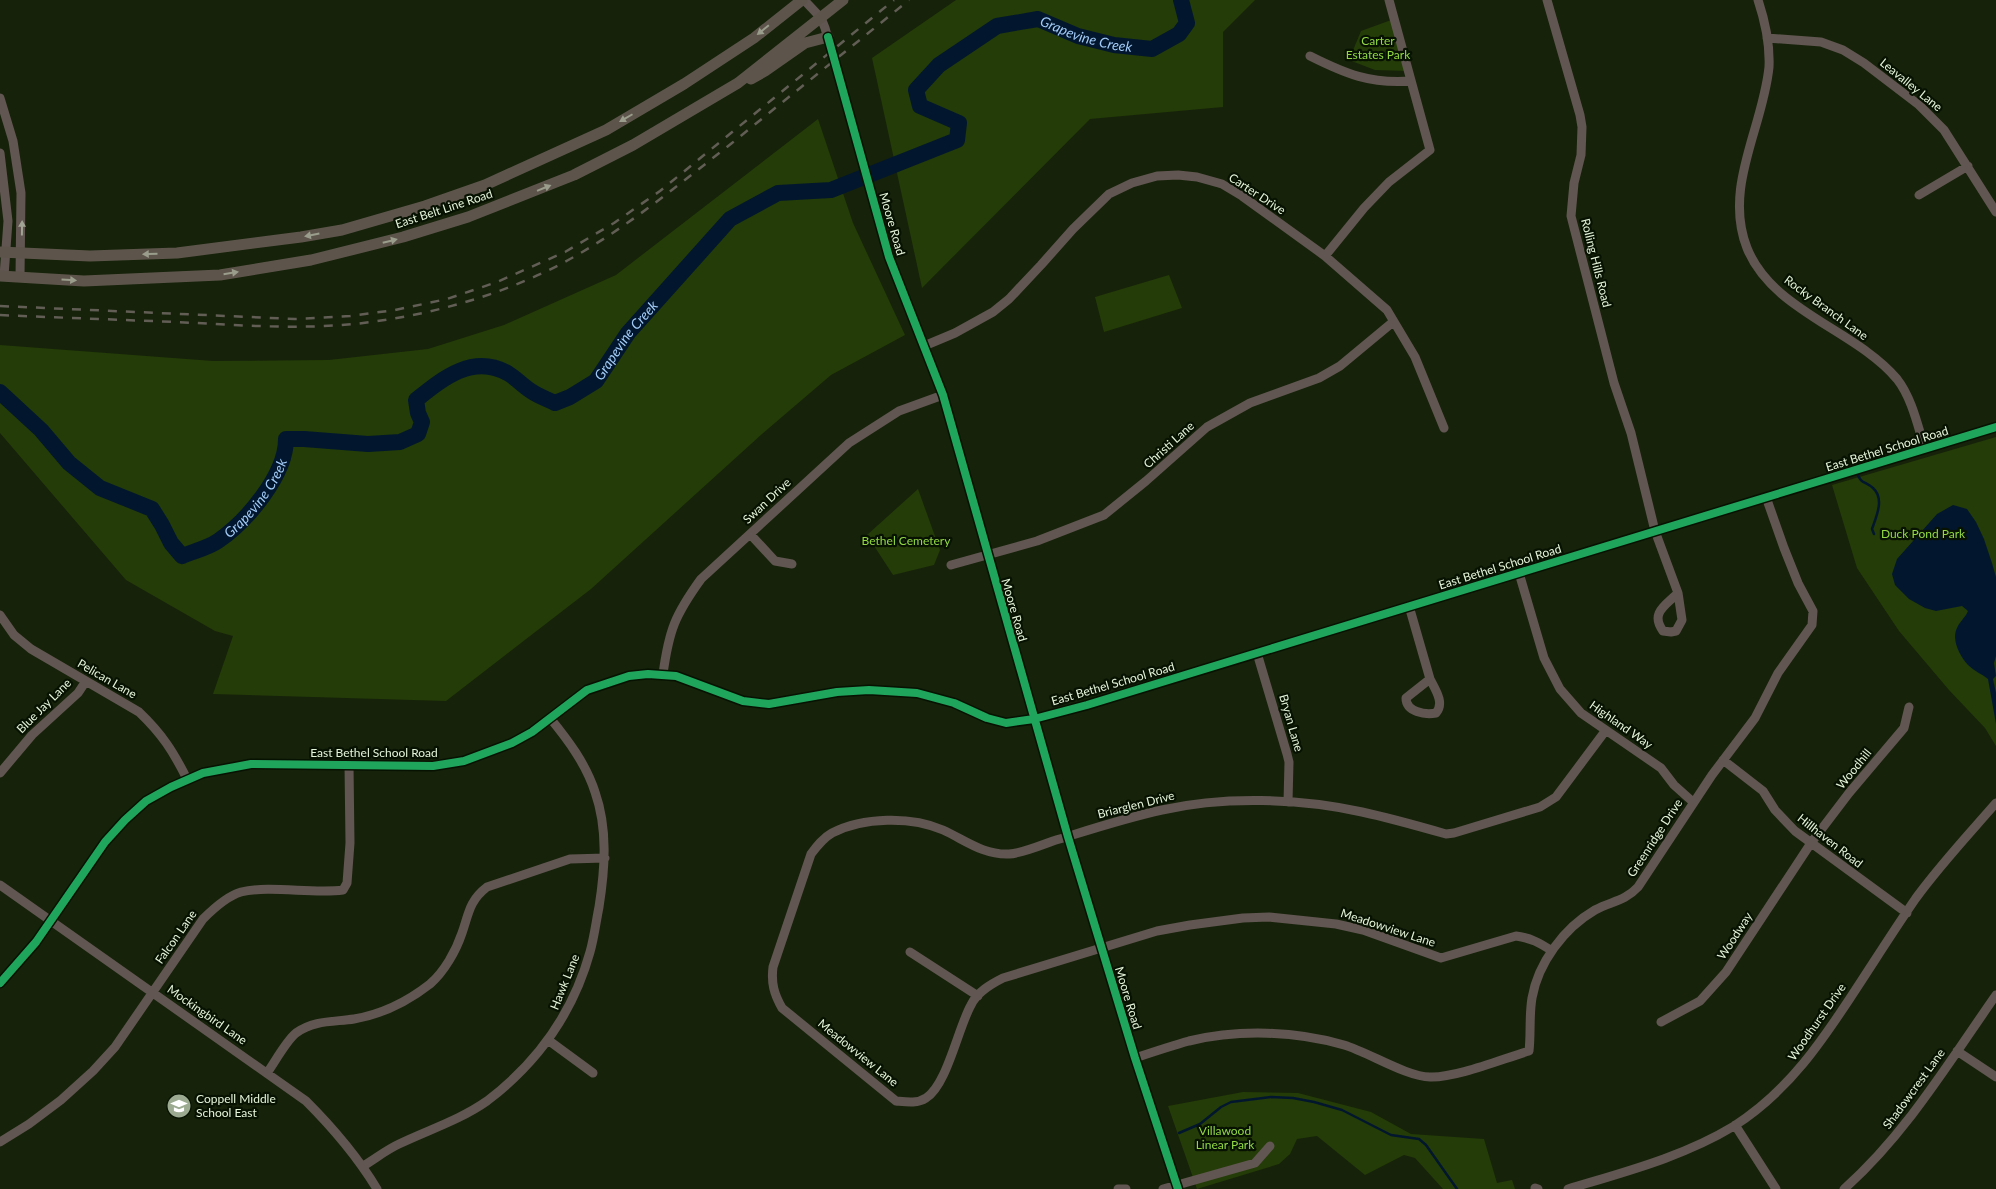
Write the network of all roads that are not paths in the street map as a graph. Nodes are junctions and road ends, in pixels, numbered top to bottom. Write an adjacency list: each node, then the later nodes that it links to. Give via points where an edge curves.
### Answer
1 (803, 0): 6 (street, Moore Road); 17 (main road, East Belt Line Road, one-way to 17, via 754,38 606,130 485,185)
2 (843, 0): 6 (main road, East Belt Line Road)
3 (1389, 0): 10 (street)
4 (1546, 0): 31 (street, Rolling Hills Road, via 1582,127 1571,216)
5 (1758, 0): 8 (street, Rocky Branch Lane)
6 (821, 18): 7 (street, Moore Road); 11 (main road, East Belt Line Road)
7 (828, 37): 11 (main road, via 805,42 765,71); 25 (street, Moore Road, via 890,257)
8 (1768, 38): 14 (street, Leavalley Lane, via 1821,42 1864,63 1919,105 1944,130); 29 (street, Rocky Branch Lane, via 1766,84 1741,183 1739,210 1748,249 1763,275 1780,292 1883,364 1908,399)
9 (1310, 56): 10 (street, via 1363,79)
10 (1411, 81): 21 (street, via 1430,150 1389,182)
11 (738, 83): 18 (main road, East Belt Line Road, one-way to 11, via 468,218 574,175 633,145)
12 (0, 98): 20 (street, one-way to 12, via 21,193 13,141)
13 (0, 153): 19 (street, via 8,221)
14 (1968, 166): 15 (street); 16 (street, Leavalley Lane)
15 (1920, 195)
16 (1996, 212)
17 (342, 230): 18 (main road); 20 (main road, East Belt Line Road, one-way to 20, via 177,253 90,256)
18 (348, 251): 23 (main road, East Belt Line Road, one-way to 18, via 84,282 220,275)
19 (3, 252): 20 (main road, East Belt Line Road); 22 (street)
20 (21, 253): 23 (street)
21 (1325, 256): 24 (street, Carter Drive, via 1387,310); 25 (street, Carter Drive, via 1222,184 1197,177 1157,176 1109,194 1072,229 1009,299 993,312)
22 (2, 276): 23 (main road, East Belt Line Road)
23 (20, 277)
24 (1393, 322): 28 (street, Carter Drive, via 1414,357); 33 (street, Christi Lane, via 1340,366 1319,378 1250,403 1207,426 1104,515)
25 (924, 346): 26 (street, Moore Road)
26 (943, 395): 32 (street, Swan Drive, via 899,411 856,438); 33 (street, Moore Road)
27 (1996, 427): 29 (street, East Bethel School Road)
28 (1444, 428)
29 (1925, 449): 30 (street, East Bethel School Road)
30 (1766, 497): 31 (street, East Bethel School Road); 48 (street, Greenridge Drive, via 1787,557 1813,611 1812,625 1778,673 1755,718)
31 (1656, 531): 36 (street, East Bethel School Road); 37 (street, Rolling Hills Road)
32 (750, 534): 34 (street, via 775,561); 41 (street, Swan Drive, via 701,579 684,603 667,643)
33 (987, 556): 35 (street, Christi Lane); 46 (street, Moore Road)
34 (792, 564)
35 (951, 565)
36 (1519, 573): 38 (street, East Bethel School Road); 47 (street, Highland Way, via 1550,672 1560,689 1582,713)
37 (1678, 593)
38 (1409, 606): 40 (street, East Bethel School Road); 42 (street)
39 (0, 615): 43 (street, Pelican Lane, via 14,635 31,649)
40 (1257, 653): 46 (street, East Bethel School Road); 52 (street, Bryan Lane, via 1288,754)
41 (663, 674): 45 (street, East Bethel School Road, via 629,676 587,690); 46 (street, East Bethel School Road, via 743,700 769,704 838,692 895,690 954,703 1006,723)
42 (1430, 679)
43 (86, 681): 50 (street, Blue Jay Lane, via 78,693 32,735); 51 (street, Pelican Lane, via 139,712 153,725 170,746)
44 (1909, 707): 56 (street, Woodhill, via 1904,728)
45 (550, 718): 49 (street, East Bethel School Road, via 512,743 464,761 433,766); 57 (street, Hawk Lane, via 567,739 595,791)
46 (1034, 719): 55 (street, Moore Road)
47 (1606, 730): 52 (street, Briarglen Drive, via 1556,798 1540,807 1454,833 1446,834 1360,811); 53 (street, Highland Way, via 1661,768)
48 (1723, 760): 53 (street, Greenridge Drive); 56 (street, Hillhaven Road, via 1763,791 1783,820)
49 (350, 766): 51 (street, East Bethel School Road, via 251,764 203,772); 65 (street, Falcon Lane, via 348,883 342,890 240,892 203,919)
50 (0, 773)
51 (187, 779): 60 (street, East Bethel School Road, via 146,801 125,820 105,842)
52 (1288, 802): 55 (street, Briarglen Drive, via 1181,806)
53 (1693, 802): 62 (street, Greenridge Drive, via 1634,892 1595,910 1570,930)
54 (1996, 803): 59 (street, Woodhurst Drive)
55 (1068, 837): 61 (street, Moore Road); 68 (street, Briarglen Drive, via 1012,854 999,854 982,850 935,827 898,820 874,821 831,834 810,854 773,967 773,987)
56 (1811, 844): 59 (street, Hillhaven Road); 69 (street, Woodway, via 1712,990 1690,1008)
57 (605, 858): 70 (street, Hawk Lane, via 591,950 563,1020); 73 (street, via 570,859 487,887 476,896 454,951 431,983 402,1004 380,1013 319,1022 295,1034)
58 (0, 885): 60 (street, Mockingbird Lane)
59 (1907, 912): 76 (street, Woodhurst Drive, via 1822,1041 1798,1071)
60 (50, 920): 64 (street, East Bethel School Road, via 36,942); 65 (street, Mockingbird Lane)
61 (1101, 949): 62 (street, Meadowview Lane, via 1157,931 1269,917 1363,930 1442,958 1516,936 1527,937); 67 (street, Meadowview Lane, via 1003,978); 72 (street, Moore Road)
62 (1552, 951): 72 (street, Greenridge Drive, via 1538,977 1532,998 1529,1051 1448,1076 1415,1074 1344,1045 1282,1034 1225,1035 1190,1041)
63 (910, 952): 67 (street)
64 (0, 983)
65 (153, 992): 73 (street, Mockingbird Lane); 77 (street, Falcon Lane, via 115,1047 93,1071 29,1124)
66 (1996, 995): 71 (street, Shadowcrest Lane)
67 (978, 996): 68 (street, Meadowview Lane, via 971,1004 938,1086 925,1099 909,1103 896,1101)
68 (782, 1008)
69 (1661, 1022)
70 (548, 1040): 74 (street); 79 (street, Hawk Lane, via 518,1075 486,1102 398,1144)
71 (1957, 1051): 75 (street); 87 (street, Shadowcrest Lane, via 1881,1154)
72 (1135, 1058): 80 (street, Moore Road)
73 (267, 1073): 79 (street, Mockingbird Lane, via 306,1101 335,1130)
74 (593, 1073)
75 (1996, 1077)
76 (1735, 1126): 85 (street, Woodhurst Drive, via 1686,1150); 86 (street)
77 (0, 1142)
78 (1270, 1146): 80 (street, via 1255,1163)
79 (363, 1166): 81 (street, Mockingbird Lane)
80 (1177, 1187): 84 (street)
81 (377, 1189)
82 (1118, 1189): 83 (street)
83 (1126, 1189)
84 (1163, 1189)
85 (1568, 1189)
86 (1776, 1189)
87 (1844, 1189)

